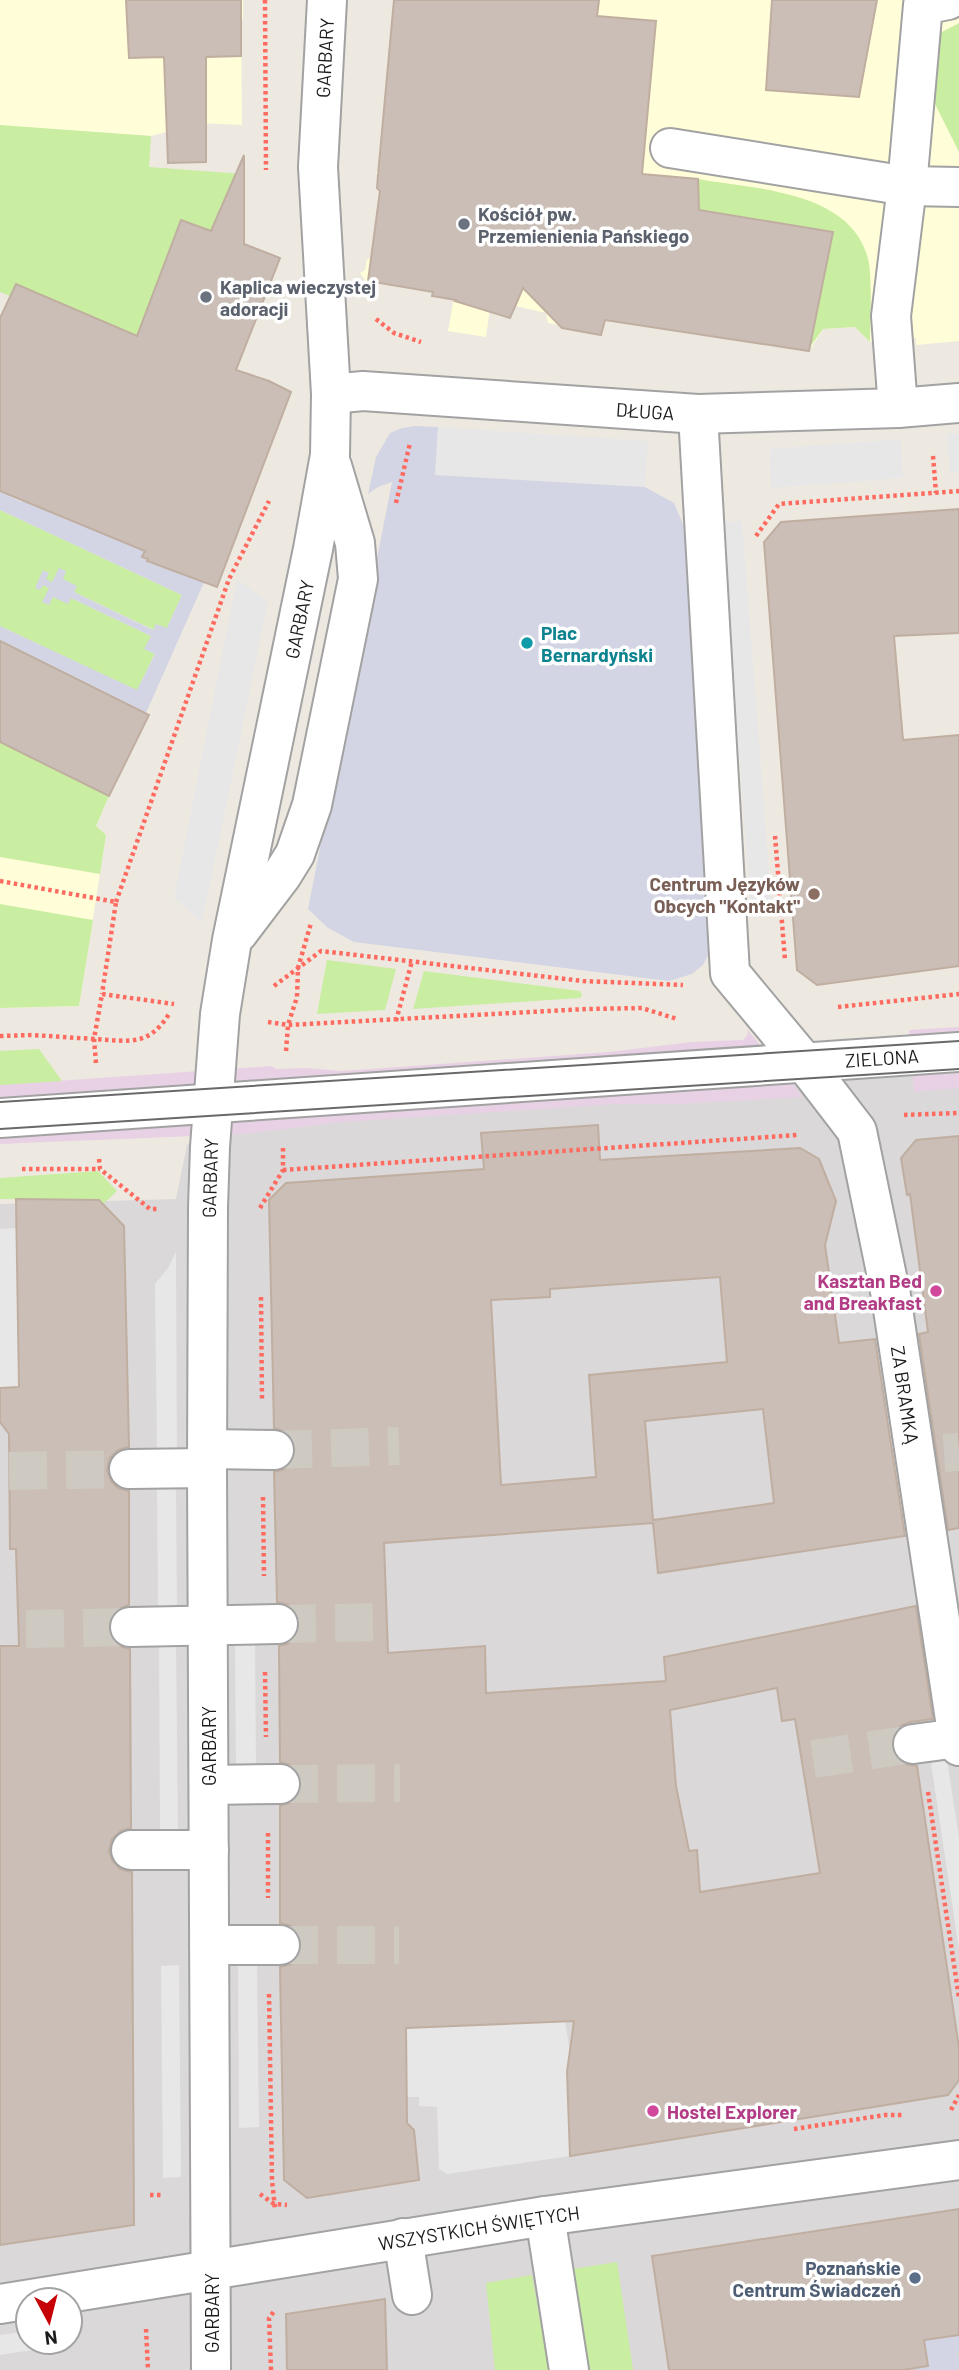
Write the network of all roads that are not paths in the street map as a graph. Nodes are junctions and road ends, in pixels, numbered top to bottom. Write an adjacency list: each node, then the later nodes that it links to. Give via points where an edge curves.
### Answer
1 (327, 0): 6 (street, GARBARY, via 318,167)
2 (948, 0): 4 (street, via 923,5)
3 (670, 148): 4 (street)
4 (907, 186): 5 (street); 8 (street, via 891,316)
5 (959, 187)
6 (331, 394): 9 (street, DŁUGA, via 363,391); 10 (street, GARBARY)
7 (959, 403): 8 (street, DŁUGA)
8 (898, 408): 9 (street, DŁUGA)
9 (698, 414): 13 (street, via 730,973)
10 (330, 455): 11 (street, GARBARY); 11 (street, via 355,542 358,579 312,805 301,838 282,874)
11 (232, 940): 14 (street, GARBARY)
12 (959, 1052): 13 (street, ZIELONA)
13 (804, 1062): 14 (street); 22 (street, ZA BRAMKĄ, via 857,1131 930,1454)
14 (213, 1104): 15 (street); 17 (street, GARBARY)
15 (0, 1118)
16 (274, 1450): 17 (street)
17 (207, 1459): 18 (street); 20 (street, GARBARY)
18 (129, 1469)
19 (278, 1624): 20 (street)
20 (208, 1625): 21 (street); 25 (street, GARBARY)
21 (130, 1628)
22 (958, 1742): 23 (street)
23 (913, 1744)
24 (280, 1784): 25 (street)
25 (209, 1786): 27 (street, GARBARY)
26 (131, 1850): 27 (street)
27 (209, 1850): 28 (street, GARBARY)
28 (209, 1945): 29 (street); 33 (street, GARBARY)
29 (280, 1945)
30 (959, 2160): 31 (street, WSZYSTKICH ŚWIĘTYCH)
31 (545, 2216): 32 (street, WSZYSTKICH ŚWIĘTYCH); 37 (street)
32 (403, 2238): 33 (street, WSZYSTKICH ŚWIĘTYCH); 34 (street)
33 (211, 2270): 35 (street, WSZYSTKICH ŚWIĘTYCH); 36 (street, GARBARY)
34 (412, 2295)
35 (0, 2304)
36 (211, 2370)
37 (569, 2370)

